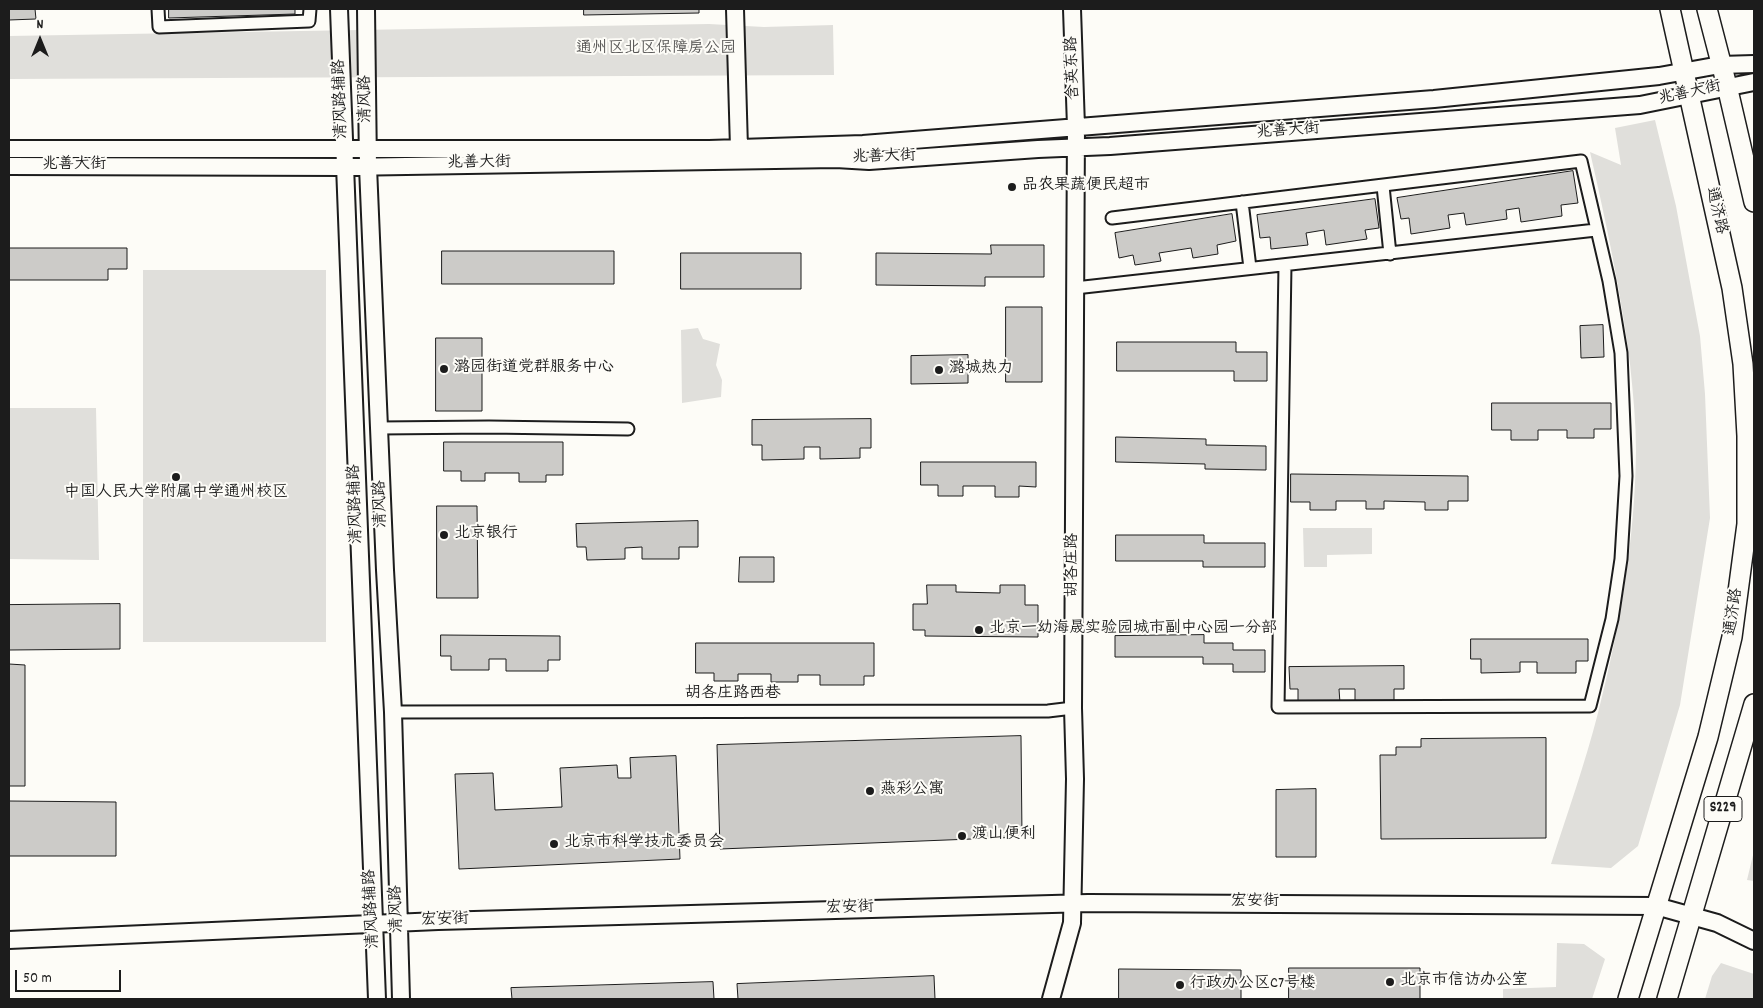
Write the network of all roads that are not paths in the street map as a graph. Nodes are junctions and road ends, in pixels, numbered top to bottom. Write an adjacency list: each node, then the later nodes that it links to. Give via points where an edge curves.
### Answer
1 (158, 9): 2 (street, via 158,27 309,21)
2 (310, 9)
3 (339, 9): 19 (street, 清风路辅路)
4 (366, 9): 20 (street, 清风路)
5 (735, 9): 17 (street)
6 (1072, 9): 15 (street, 含英东路)
7 (1670, 9): 11 (main road, 通济路 / S229)
8 (1707, 9): 10 (main road)
9 (1754, 64): 10 (street, 兆善大街)
10 (1720, 65): 11 (street, 兆善大街); 13 (main road)
11 (1683, 71): 14 (main road, 通济路 / S229); 15 (street, 兆善大街, via 1434,99)
12 (1754, 82): 13 (street, 兆善大街)
13 (1727, 86): 14 (street, 兆善大街); 26 (main road)
14 (1689, 94): 16 (street, 兆善大街, via 1640,104); 39 (main road, 通济路 / S229, via 1732,288 1743,364 1747,524 1732,637 1708,737)
15 (1076, 127): 16 (street, 胡各庄路); 17 (street, 兆善大街, via 864,144)
16 (1076, 147): 23 (street, 兆善大街, via 869,161); 32 (street, 胡各庄路)
17 (739, 148): 20 (street, 兆善大街)
18 (9, 149): 19 (street, 兆善大街)
19 (344, 150): 20 (street, 兆善大街); 22 (street, 清风路辅路)
20 (368, 150): 23 (street, 清风路)
21 (9, 166): 22 (street, 兆善大街)
22 (344, 167): 23 (street, 兆善大街); 42 (street, 清风路辅路)
23 (368, 167): 33 (street, 清风路)
24 (1383, 186): 25 (street); 28 (street, via 1581,161); 29 (street)
25 (1242, 202): 27 (street); 31 (street)
26 (1754, 202)
27 (1112, 218)
28 (1596, 230): 29 (street); 30 (street, via 1609,281 1621,353 1626,476 1621,559 1612,619 1590,706 1278,707)
29 (1390, 254): 30 (street)
30 (1285, 265): 31 (street)
31 (1250, 268): 32 (street)
32 (1075, 288): 36 (street, 胡各庄路)
33 (379, 428): 34 (street); 37 (street, 清风路)
34 (628, 429)
35 (1754, 704): 40 (main road, S229)
36 (1073, 708): 37 (street, 胡各庄路西巷, via 1048,711); 38 (street, 胡各庄路)
37 (393, 712): 41 (street, 清风路)
38 (1072, 903): 39 (street, 宏安街); 41 (street, 宏安街); 47 (street, 胡各庄路, via 1072,923)
39 (1656, 906): 40 (street, 宏安街); 48 (main road, 通济路 / S229)
40 (1691, 915): 44 (street, 宏安街, via 1717,923); 49 (main road, S229)
41 (398, 923): 42 (street, 宏安街); 46 (street, 清风路)
42 (373, 924): 43 (street, 宏安街); 45 (street, 清风路辅路)
43 (9, 940)
44 (1754, 941)
45 (377, 999)
46 (401, 999)
47 (1052, 999)
48 (1628, 999)
49 (1667, 999)

